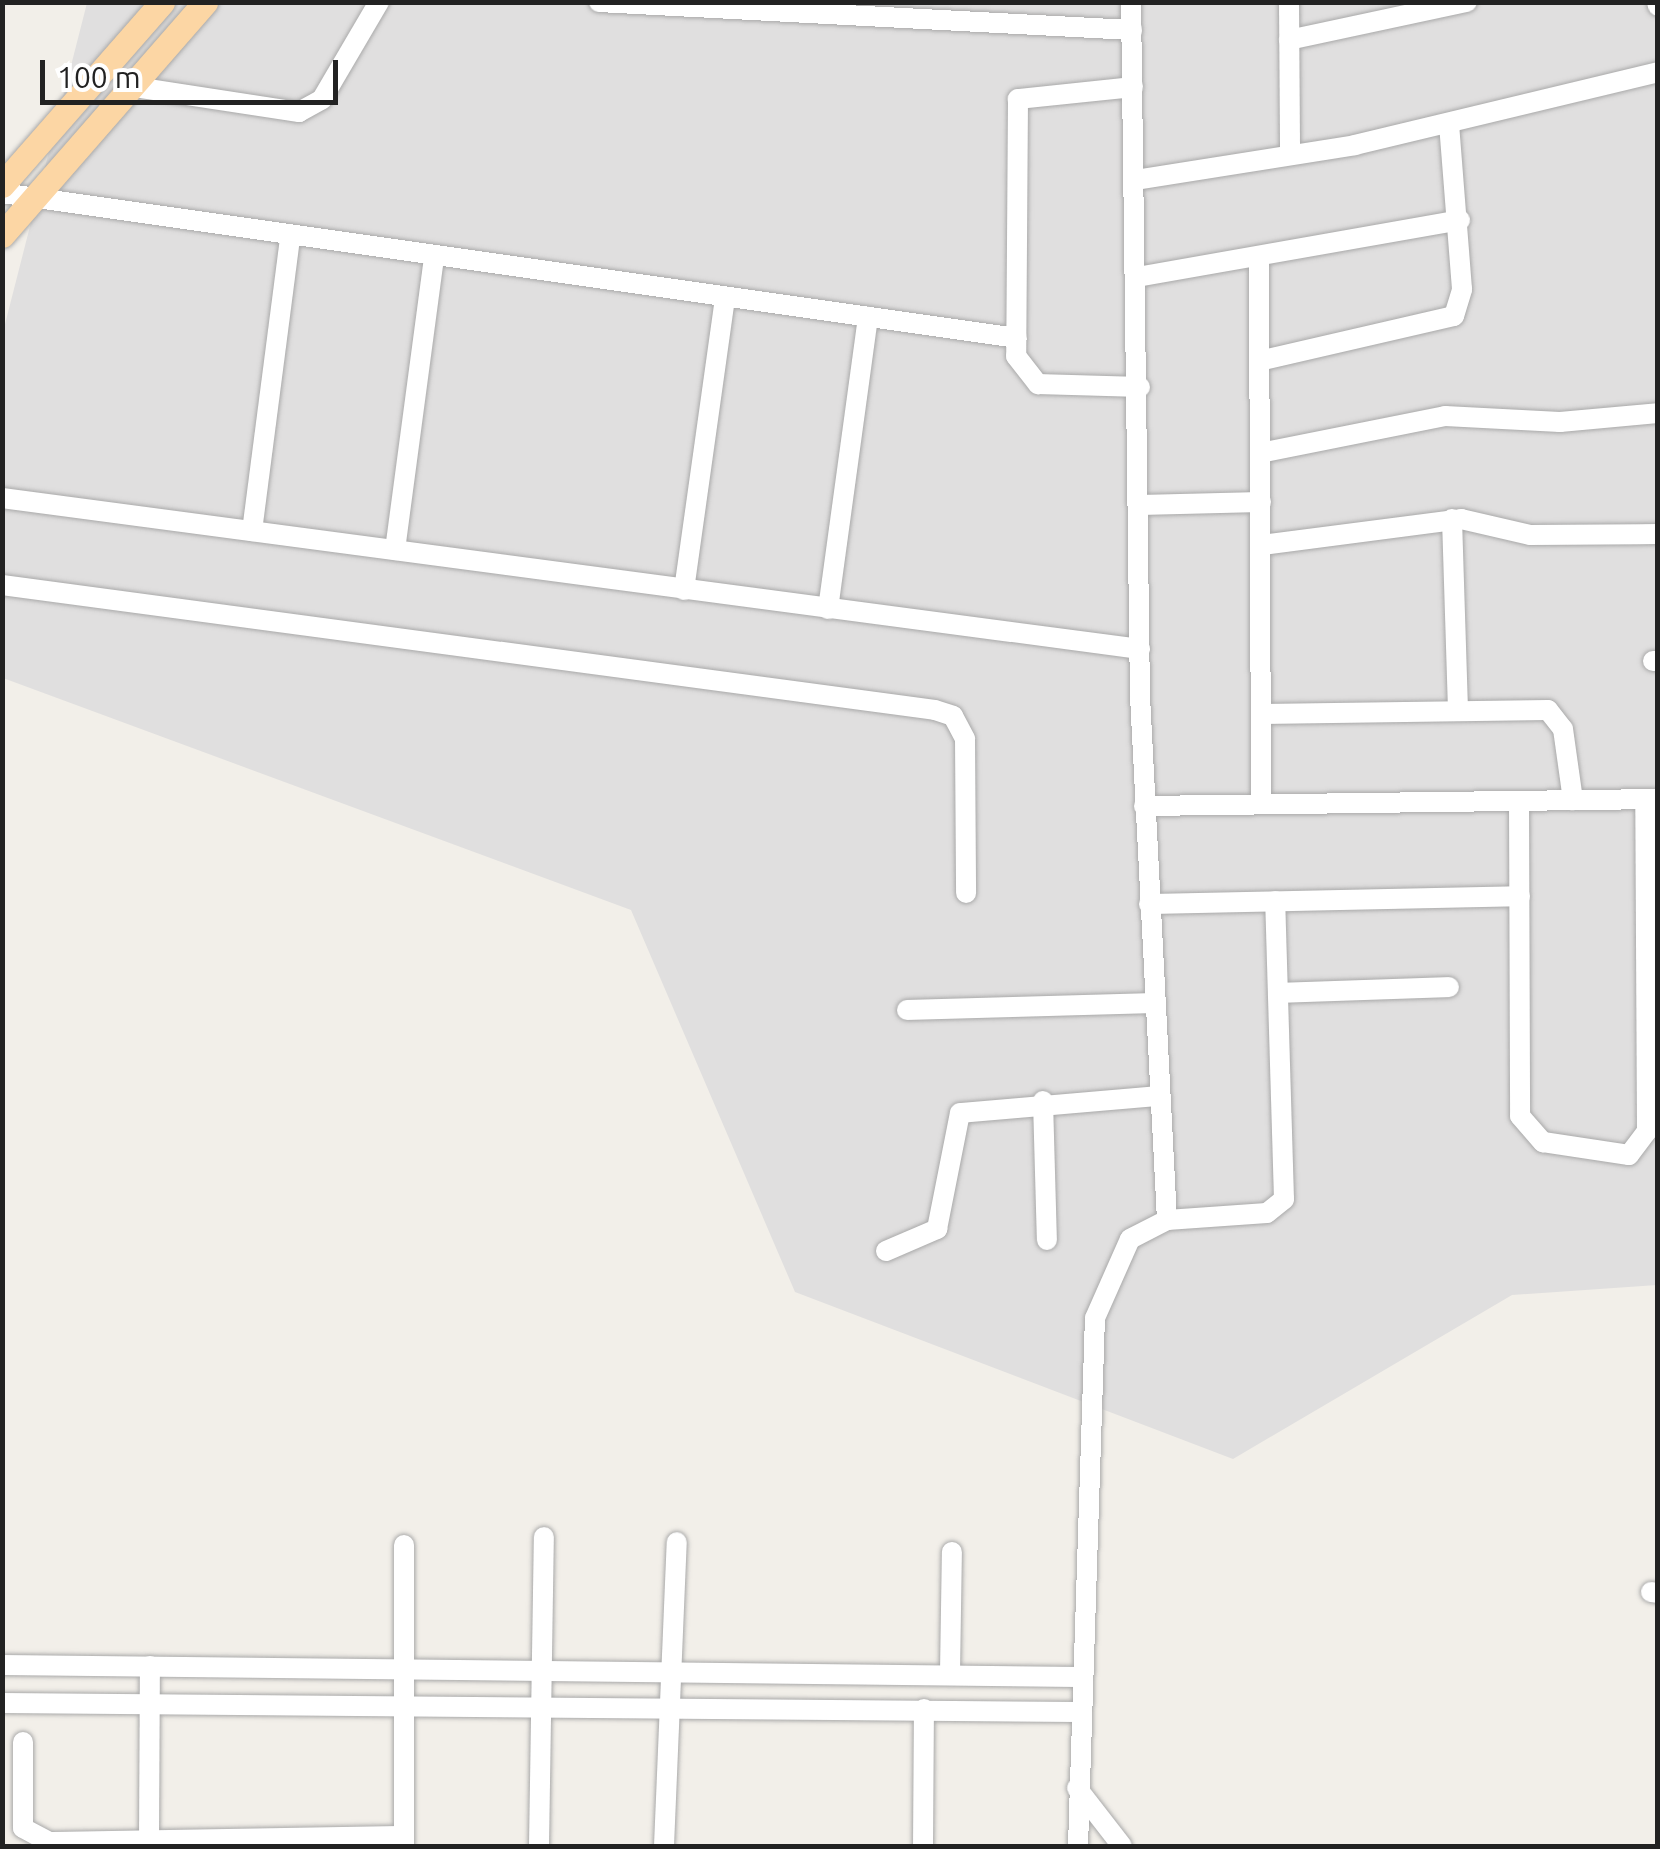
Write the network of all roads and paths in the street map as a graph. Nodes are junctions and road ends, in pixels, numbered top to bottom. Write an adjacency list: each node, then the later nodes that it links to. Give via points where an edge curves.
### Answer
1 (162, 2): 20 (main road)
2 (205, 2): 15 (main road)
3 (379, 2): 15 (street, via 322,99 299,112)
4 (600, 2): 9 (street)
5 (990, 2): 11 (street)
6 (1131, 2): 12 (street)
7 (1289, 2): 13 (street)
8 (1467, 2): 13 (street)
9 (643, 4): 10 (street)
10 (754, 8): 11 (street)
11 (990, 26): 12 (street)
12 (1132, 30): 16 (street)
13 (1290, 40): 18 (street)
14 (1658, 72): 17 (street)
15 (135, 87): 21 (main road)
16 (1133, 87): 19 (street); 30 (street, via 1018,99)
17 (1450, 124): 18 (street); 22 (street)
18 (1290, 155): 19 (street)
19 (1135, 180): 27 (street)
20 (2, 189): 21 (street)
21 (34, 200): 23 (main road); 24 (street)
22 (1460, 220): 26 (street); 31 (street, via 1454,316)
23 (2, 234)
24 (290, 237): 25 (street); 39 (street)
25 (434, 257): 28 (street); 42 (street)
26 (1258, 259): 27 (street); 31 (street)
27 (1137, 277): 32 (street)
28 (725, 297): 29 (street); 44 (street)
29 (868, 317): 30 (street); 45 (street)
30 (1016, 338): 32 (street, via 1019,368 1038,384)
31 (1259, 361): 34 (street)
32 (1140, 388): 37 (street)
33 (1658, 412): 34 (street, via 1560,422 1445,416)
34 (1260, 454): 36 (street)
35 (2, 498): 39 (street)
36 (1261, 502): 37 (street); 41 (street)
37 (1140, 505): 46 (street)
38 (1452, 519): 40 (street, via 1530,535); 41 (street); 47 (street)
39 (252, 531): 42 (street)
40 (1658, 534)
41 (1262, 545): 48 (street)
42 (396, 550): 44 (street)
43 (2, 585): 54 (street, via 935,710 953,716 965,739)
44 (684, 590): 45 (street)
45 (828, 609): 46 (street)
46 (1140, 649): 53 (street)
47 (1458, 706): 48 (street); 49 (street, via 1558,717)
48 (1262, 714): 52 (street)
49 (1572, 800): 50 (street); 51 (street)
50 (1651, 800): 58 (street)
51 (1519, 801): 52 (street); 55 (street)
52 (1262, 804): 53 (street)
53 (1144, 806): 57 (street)
54 (966, 893)
55 (1520, 896): 56 (street); 58 (street, via 1520,1116 1532,1136 1629,1154 1645,1141)
56 (1276, 901): 57 (street); 60 (street)
57 (1148, 904): 61 (street)
58 (1649, 960)
59 (1449, 986): 60 (street)
60 (1279, 993): 65 (street, via 1284,1199 1267,1213)
61 (1154, 1003): 62 (street); 63 (street)
62 (907, 1010)
63 (1158, 1096): 64 (street); 65 (street)
64 (1043, 1101): 66 (street); 67 (street, via 960,1113 937,1229)
65 (1167, 1220): 78 (street, via 1115,1258 1096,1318)
66 (1047, 1240)
67 (886, 1251)
68 (544, 1537): 75 (street)
69 (678, 1542): 76 (street)
70 (404, 1545): 74 (street)
71 (952, 1552): 77 (street)
72 (2, 1665): 73 (street)
73 (150, 1666): 74 (street); 80 (street)
74 (407, 1666): 75 (street); 81 (street)
75 (541, 1667): 76 (street); 82 (street)
76 (670, 1669): 77 (street); 83 (street)
77 (950, 1673): 78 (street)
78 (1078, 1678): 85 (street)
79 (2, 1703): 80 (street)
80 (149, 1705): 81 (street); 88 (street)
81 (407, 1707): 82 (street); 89 (street)
82 (540, 1708): 83 (street); 91 (street)
83 (668, 1709): 84 (street); 92 (street)
84 (924, 1709): 85 (street); 93 (street)
85 (1078, 1712): 87 (street)
86 (23, 1742): 88 (street, via 20,1816 32,1834)
87 (1078, 1788): 94 (street); 95 (street)
88 (149, 1841): 90 (street)
89 (404, 1841): 90 (street)
90 (260, 1843)
91 (540, 1846)
92 (664, 1846)
93 (923, 1846)
94 (1078, 1846)
95 (1122, 1846)

